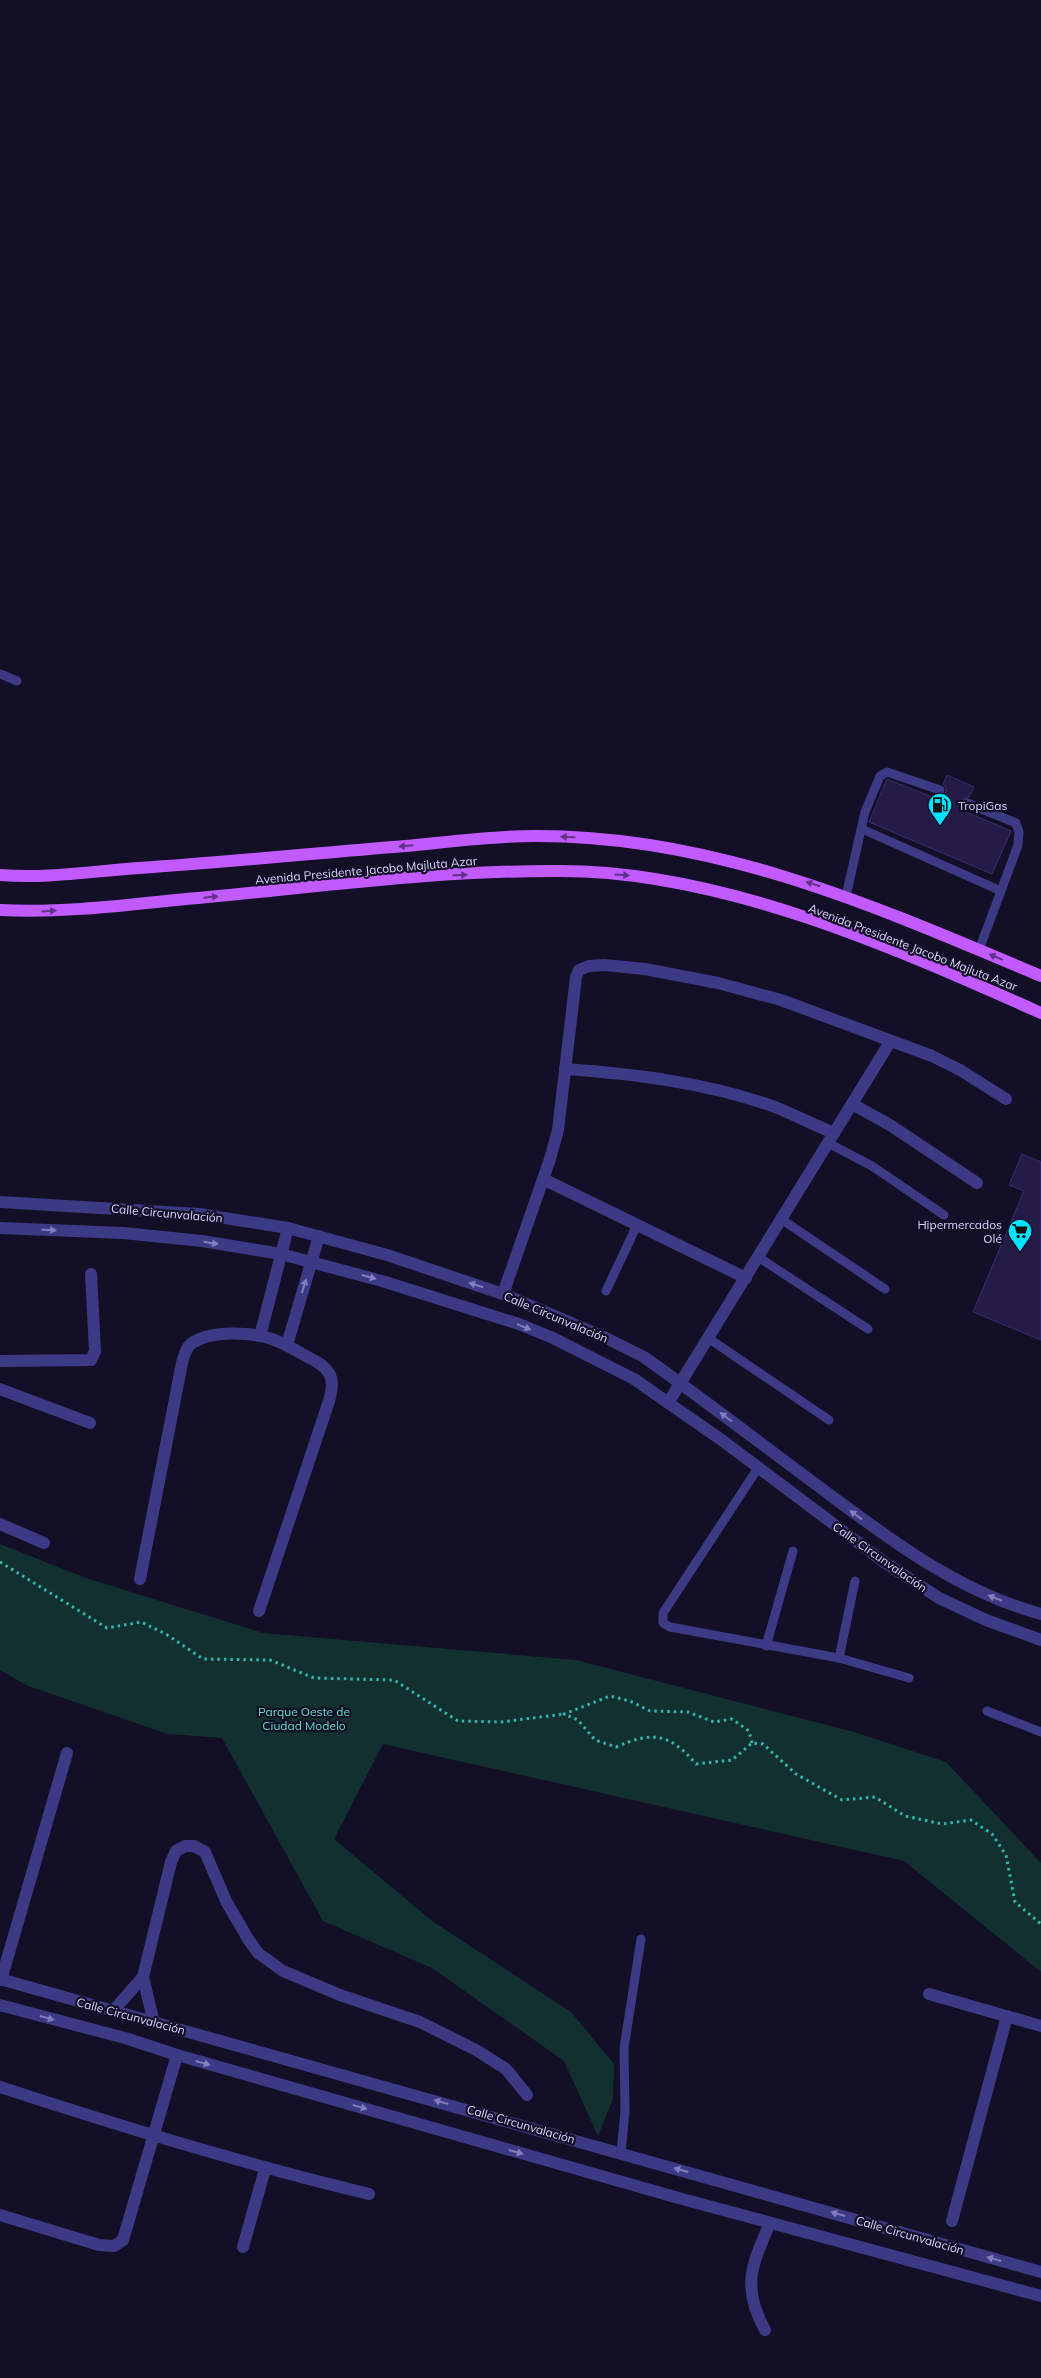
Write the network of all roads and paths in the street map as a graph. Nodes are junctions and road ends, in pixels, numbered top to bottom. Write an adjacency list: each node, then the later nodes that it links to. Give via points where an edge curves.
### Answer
1 (0, 674): 2 (lane)
2 (17, 681)
3 (940, 790): 5 (lane, via 887,772 880,776 875,786)
4 (967, 803): 7 (lane, via 1016,823 1018,845)
5 (862, 829): 7 (lane); 8 (lane)
6 (0, 875): 8 (main road, Avenida Presidente Jacobo Majluta Azar, one-way to 6, via 732,860 647,843 532,836 172,866)
7 (1001, 891): 10 (lane)
8 (846, 896): 10 (main road, Avenida Presidente Jacobo Majluta Azar)
9 (0, 910): 12 (main road, Avenida Presidente Jacobo Majluta Azar, one-way to 12, via 34,912 90,908 420,877 562,871 633,875 716,892 824,925)
10 (979, 950): 11 (main road, Avenida Presidente Jacobo Majluta Azar, one-way to 10)
11 (1041, 976)
12 (1041, 1013)
13 (890, 1042): 14 (street, via 781,1000 718,983 645,969 589,966 580,970 576,977); 15 (street, via 932,1056); 16 (street)
14 (565, 1069): 17 (street, via 633,1074 706,1088 774,1107); 18 (street, via 558,1130)
15 (1006, 1099)
16 (852, 1104): 17 (street); 19 (street, via 890,1125)
17 (831, 1138): 21 (lane); 22 (street)
18 (543, 1179): 23 (street); 34 (street)
19 (977, 1183)
20 (0, 1202): 25 (street, Calle Circunvalación, via 199,1214)
21 (944, 1216)
22 (781, 1219): 28 (street); 32 (lane)
23 (637, 1225): 31 (street); 33 (lane)
24 (0, 1228): 27 (street, Calle Circunvalación, one-way to 27, via 123,1233 202,1241)
25 (288, 1228): 26 (street, Calle Circunvalación); 27 (street)
26 (319, 1236): 29 (street); 34 (street, Calle Circunvalación, one-way to 26)
27 (280, 1254): 29 (street, Calle Circunvalación); 36 (street)
28 (758, 1256): 31 (street); 35 (lane)
29 (312, 1262): 38 (street, one-way to 29); 42 (street, Calle Circunvalación, one-way to 42, via 518,1324 596,1358)
30 (91, 1274): 39 (street, via 95,1351 91,1360)
31 (746, 1278): 37 (street)
32 (885, 1289)
33 (606, 1291)
34 (503, 1294): 40 (street, Calle Circunvalación, via 644,1357)
35 (868, 1329)
36 (260, 1336): 38 (street); 50 (street, via 218,1335 193,1342 188,1347 182,1363)
37 (708, 1338): 40 (street); 43 (lane)
38 (287, 1345): 52 (street, via 322,1365 330,1375 332,1385)
39 (0, 1361)
40 (681, 1383): 42 (street); 53 (street, Calle Circunvalación, one-way to 40, via 993,1598 949,1577 895,1544)
41 (0, 1390): 44 (street)
42 (668, 1402): 45 (street, Calle Circunvalación)
43 (829, 1420)
44 (90, 1423)
45 (758, 1468): 54 (street, Calle Circunvalación, via 884,1562 939,1598); 55 (lane, via 663,1613 663,1623)
46 (0, 1524): 47 (street)
47 (44, 1543)
48 (793, 1551): 55 (lane)
49 (0, 1562): 59 (path, via 107,1628 141,1622 166,1634 202,1659 270,1660 314,1678 394,1680 458,1721 501,1722)
50 (140, 1579)
51 (855, 1580): 56 (lane)
52 (259, 1611)
53 (1041, 1614)
54 (1041, 1640)
55 (766, 1646): 56 (lane)
56 (839, 1658): 57 (lane)
57 (910, 1678)
58 (987, 1711): 60 (lane)
59 (564, 1714): 61 (path, via 610,1696 650,1711 688,1712 714,1722 732,1719 750,1731); 61 (path, via 578,1720 595,1740 616,1747 640,1736 661,1737 682,1748 696,1764 732,1760)
60 (1041, 1732)
61 (752, 1743): 63 (path, via 764,1744 796,1774 842,1800 875,1797 905,1816 942,1824 971,1820 992,1834 1006,1855 1015,1902)
62 (67, 1753): 66 (street)
63 (1041, 1924)
64 (641, 1939): 79 (lane, via 624,2048 625,2111)
65 (143, 1977): 69 (street); 72 (street); 77 (street, via 176,1850 194,1846 205,1852 226,1901 258,1953 283,1971 340,1995 420,2022 476,2050 506,2069)
66 (0, 1979): 69 (street, Calle Circunvalación)
67 (929, 1994): 70 (street)
68 (0, 2005): 74 (street, Calle Circunvalación, one-way to 74)
69 (113, 2011): 71 (street, Calle Circunvalación)
70 (1007, 2016): 73 (street); 83 (street)
71 (133, 2017): 72 (street, Calle Circunvalación); 74 (street)
72 (154, 2023): 79 (street, Calle Circunvalación, one-way to 72)
73 (1041, 2026)
74 (125, 2038): 75 (street, Calle Circunvalación)
75 (177, 2056): 78 (street); 84 (street, Calle Circunvalación, one-way to 84)
76 (0, 2087): 78 (street)
77 (528, 2095)
78 (153, 2137): 80 (street); 82 (street, via 123,2240 114,2246 98,2246)
79 (621, 2153): 86 (street, Calle Circunvalación, one-way to 79)
80 (265, 2169): 81 (street); 85 (street)
81 (369, 2194)
82 (0, 2215)
83 (952, 2221)
84 (770, 2223): 87 (street, Calle Circunvalación); 88 (street, via 753,2262 751,2286 757,2314)
85 (243, 2247)
86 (1041, 2272)
87 (1041, 2296)
88 (765, 2330)

